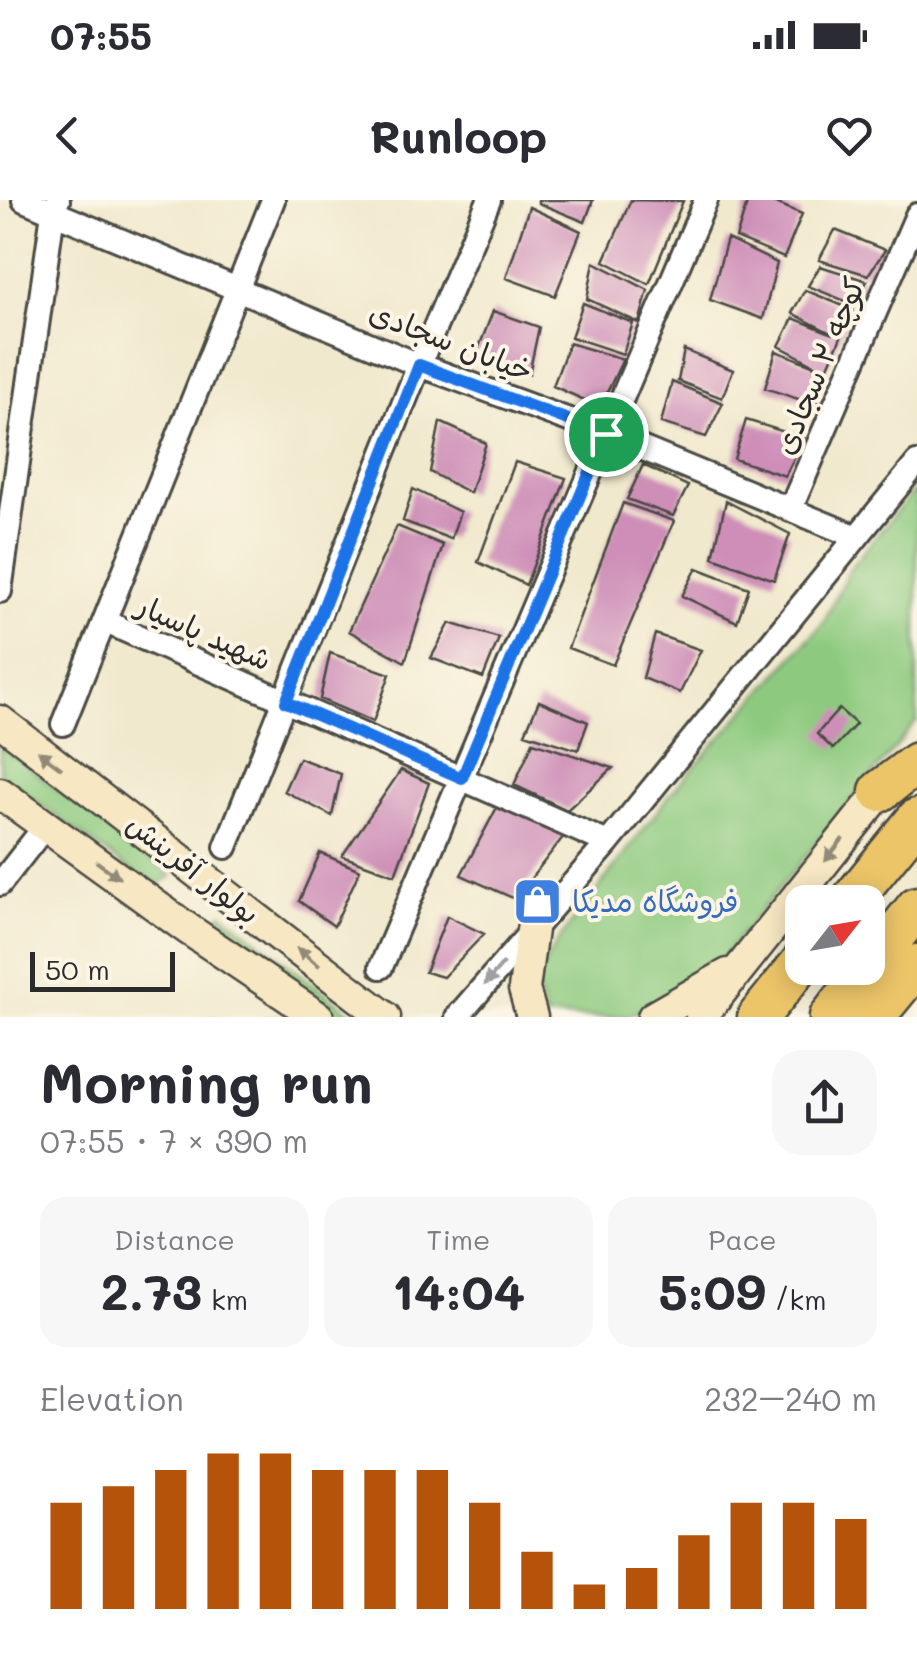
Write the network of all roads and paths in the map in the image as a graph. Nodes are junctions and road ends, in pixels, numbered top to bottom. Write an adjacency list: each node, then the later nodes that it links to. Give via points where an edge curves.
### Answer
1 (24, 200): 5 (street, خیابان سجادی)
2 (273, 200): 7 (street)
3 (489, 200): 8 (street)
4 (706, 200): 9 (street)
5 (56, 206): 7 (street, خیابان سجادی); 13 (street)
6 (917, 215): 11 (street, کوچه ۲ سجادی)
7 (236, 286): 8 (street, خیابان سجادی); 14 (street)
8 (419, 365): 9 (street, خیابان سجادی); 15 (street)
9 (606, 434): 11 (street, خیابان سجادی); 20 (street)
10 (917, 463): 12 (street)
11 (790, 510): 12 (street, خیابان سجادی)
12 (857, 538): 25 (street)
13 (0, 591)
14 (106, 622): 15 (street, شهید پاسیار); 17 (street)
15 (286, 702): 20 (street, شهید پاسیار); 26 (street)
16 (0, 721): 27 (main road, بولوار آفرینش, one-way to 16)
17 (63, 724)
18 (917, 746): 21 (main road)
19 (917, 762): 21 (highway)
20 (462, 778): 25 (street, شهید پاسیار); 34 (street)
21 (880, 791): 35 (main road, one-way to 35)
22 (0, 793): 24 (main road, بولوار آفرینش)
23 (917, 820): 29 (highway)
24 (46, 825): 28 (street); 31 (main road, بولوار آفرینش, one-way to 31)
25 (608, 843): 32 (street)
26 (226, 847)
27 (212, 883): 31 (main road); 38 (main road, بولوار آفرینش, one-way to 27)
28 (0, 884)
29 (864, 885)
30 (917, 907): 44 (highway)
31 (188, 929): 37 (main road, بولوار آفرینش)
32 (532, 930): 39 (street, one-way to 39); 40 (main road, via 524,989)
33 (917, 964): 45 (highway)
34 (382, 966)
35 (744, 966): 41 (main road); 42 (main road)
36 (785, 983): 43 (highway)
37 (318, 1017)
38 (385, 1017)
39 (456, 1017)
40 (532, 1017)
41 (653, 1017)
42 (701, 1017)
43 (758, 1017)
44 (830, 1017)
45 (874, 1017)

